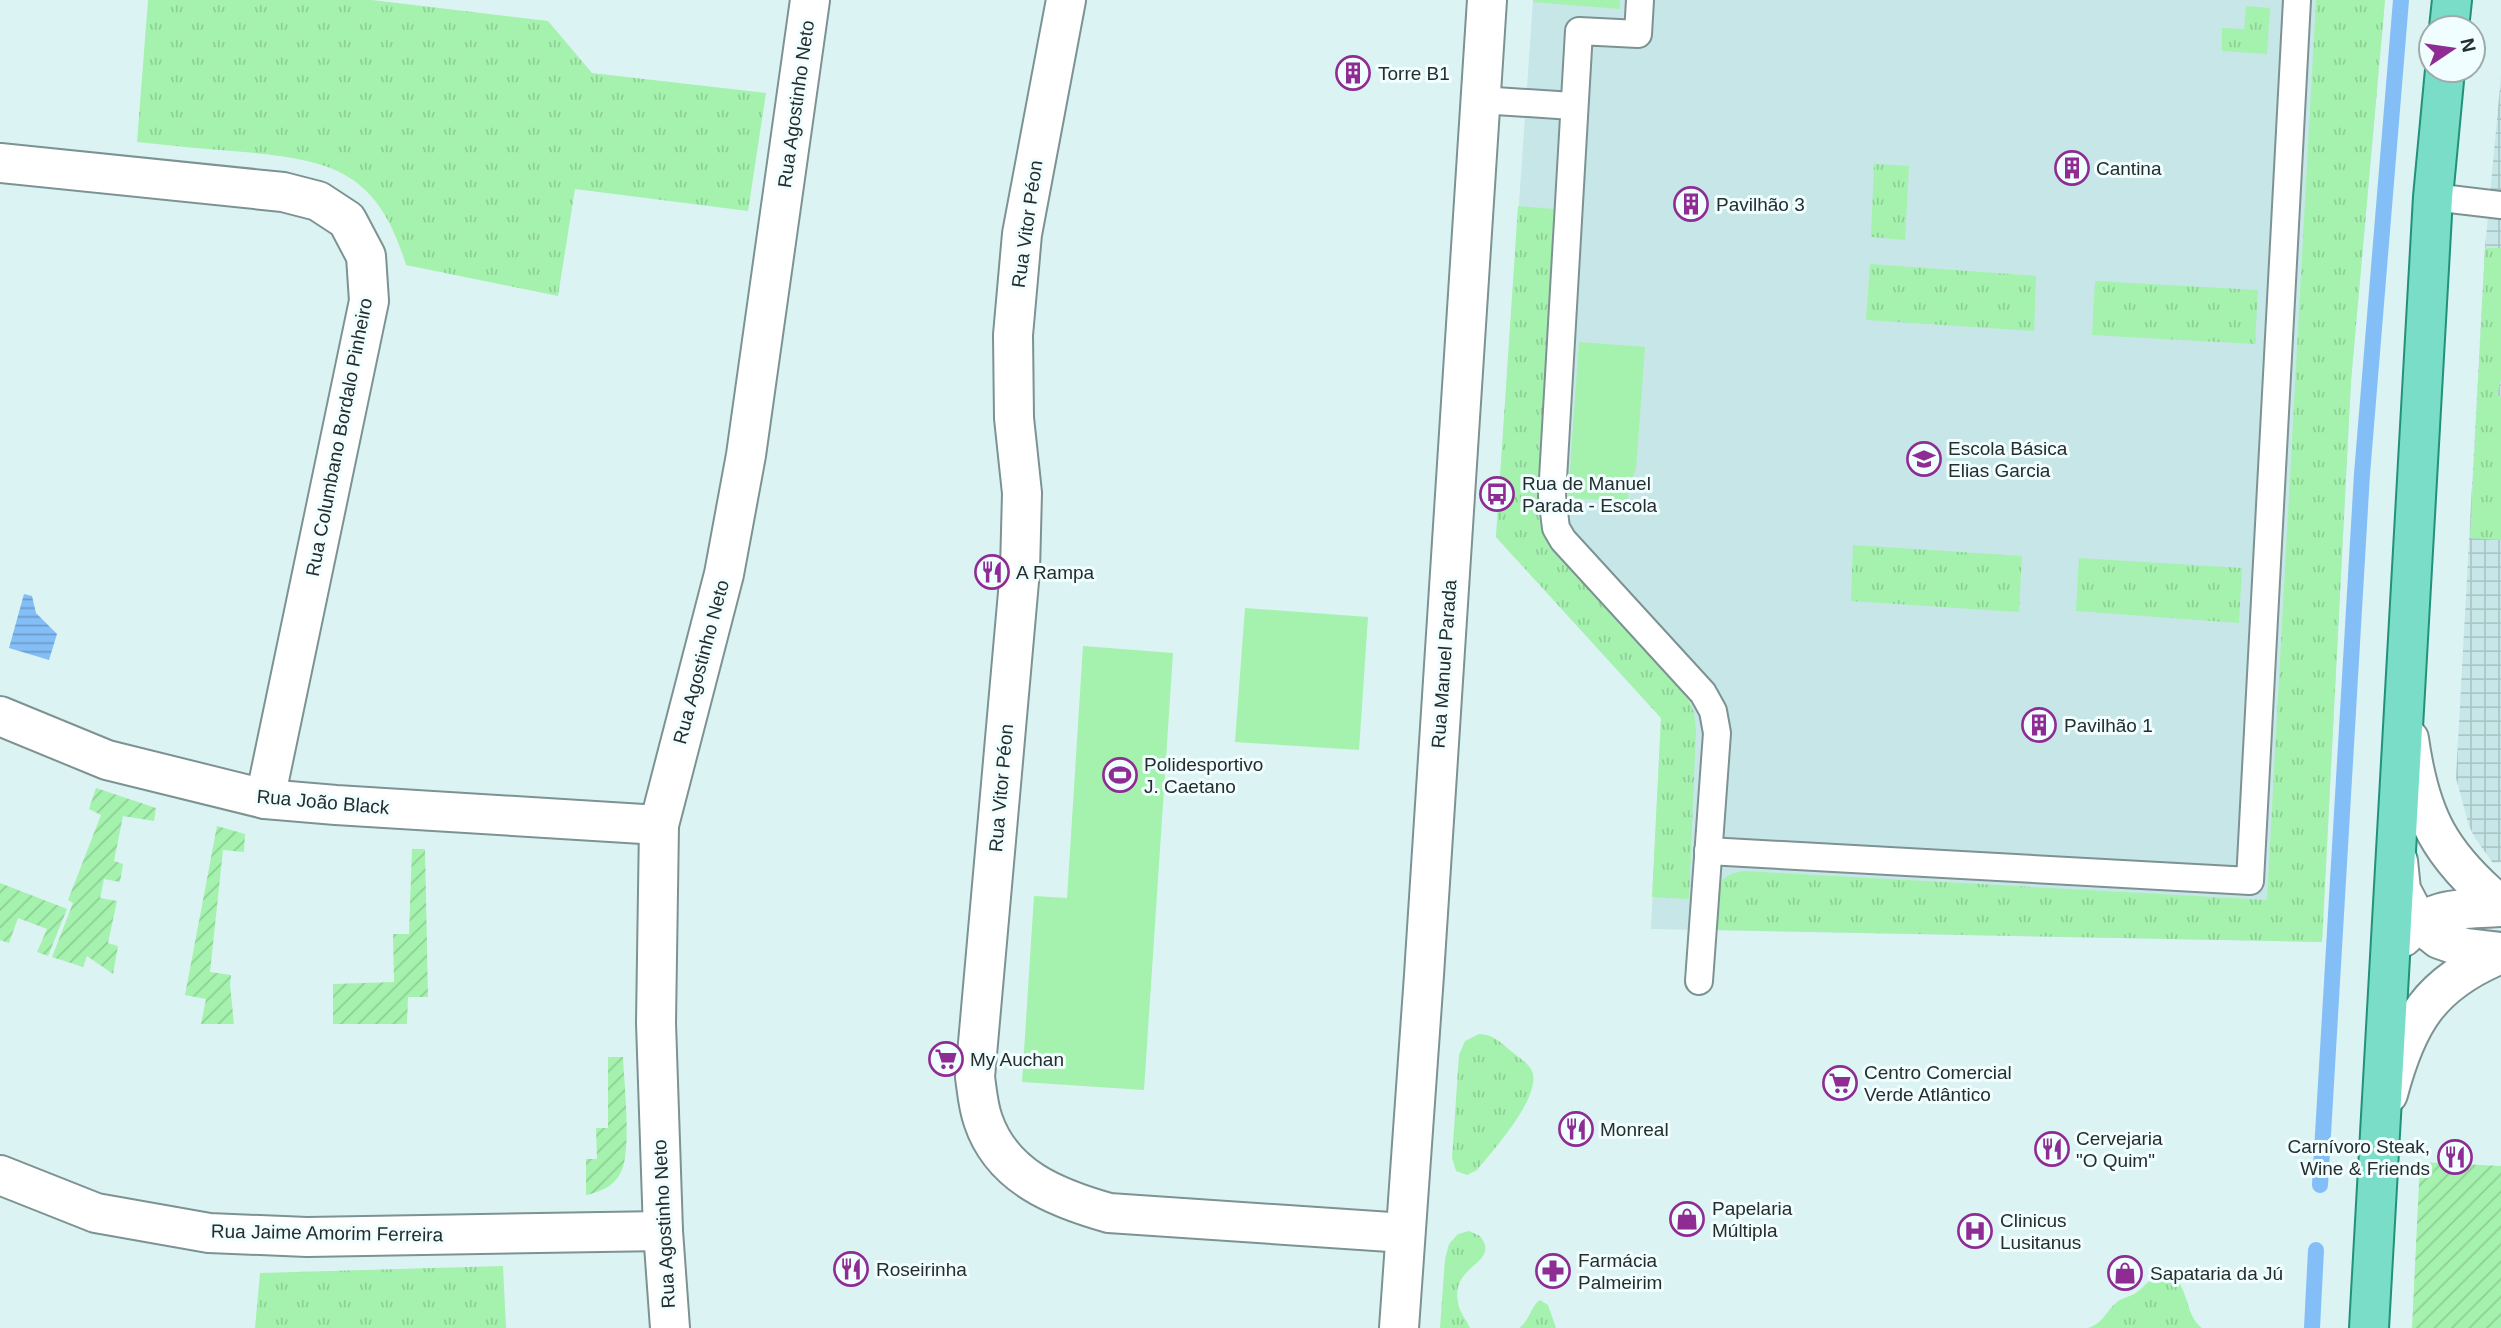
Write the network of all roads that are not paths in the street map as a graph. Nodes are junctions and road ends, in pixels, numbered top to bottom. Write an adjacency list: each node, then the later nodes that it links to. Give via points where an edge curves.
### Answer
1 (810, 0): 15 (street, Rua Agostinho Neto, via 746,455 724,574)
2 (1066, 0): 26 (street, Rua Vitor Péon, via 1022,234 1013,335 1014,418 1022,493 1020,570 975,1077 983,1120 999,1154 1027,1180 1064,1200 1109,1213)
3 (1487, 0): 7 (street, Rua Manuel Parada)
4 (1640, 0): 8 (lane, via 1637,34 1579,31)
5 (2297, 0): 17 (lane, via 2250,881)
6 (2444, 84): 10 (main road)
7 (1480, 100): 8 (lane); 26 (street, Rua Manuel Parada)
8 (1573, 106): 17 (lane, via 1553,514 1563,540 1703,693 1713,711 1717,733)
9 (0, 163): 14 (street, Rua Columbano Bordalo Pinheiro, via 283,192 318,201 347,220 366,256 369,302)
10 (2432, 197): 11 (lane); 12 (main road)
11 (2501, 205)
12 (2405, 665): 16 (main road); 18 (street, via 2408,732 2424,809 2454,861)
13 (0, 716): 14 (street, Rua João Black, via 107,760)
14 (265, 799): 15 (street, Rua João Black)
15 (659, 825): 25 (street, Rua Agostinho Neto, via 656,1023)
16 (2397, 845): 19 (street, via 2401,890); 22 (main road)
17 (1708, 851): 21 (lane)
18 (2501, 906): 19 (street, via 2447,910)
19 (2418, 922): 20 (street, via 2440,939); 22 (street, via 2400,940)
20 (2501, 953): 23 (street, via 2452,980 2430,1000 2397,1062)
21 (1699, 981)
22 (2389, 985): 23 (main road)
23 (2382, 1116): 29 (main road)
24 (0, 1175): 25 (street, Rua Jaime Amorim Ferreira, via 96,1213 209,1233 307,1237)
25 (663, 1231): 27 (street, Rua Agostinho Neto)
26 (1405, 1233): 28 (street, Rua Manuel Parada)
27 (670, 1328)
28 (1399, 1328)
29 (2369, 1328)

